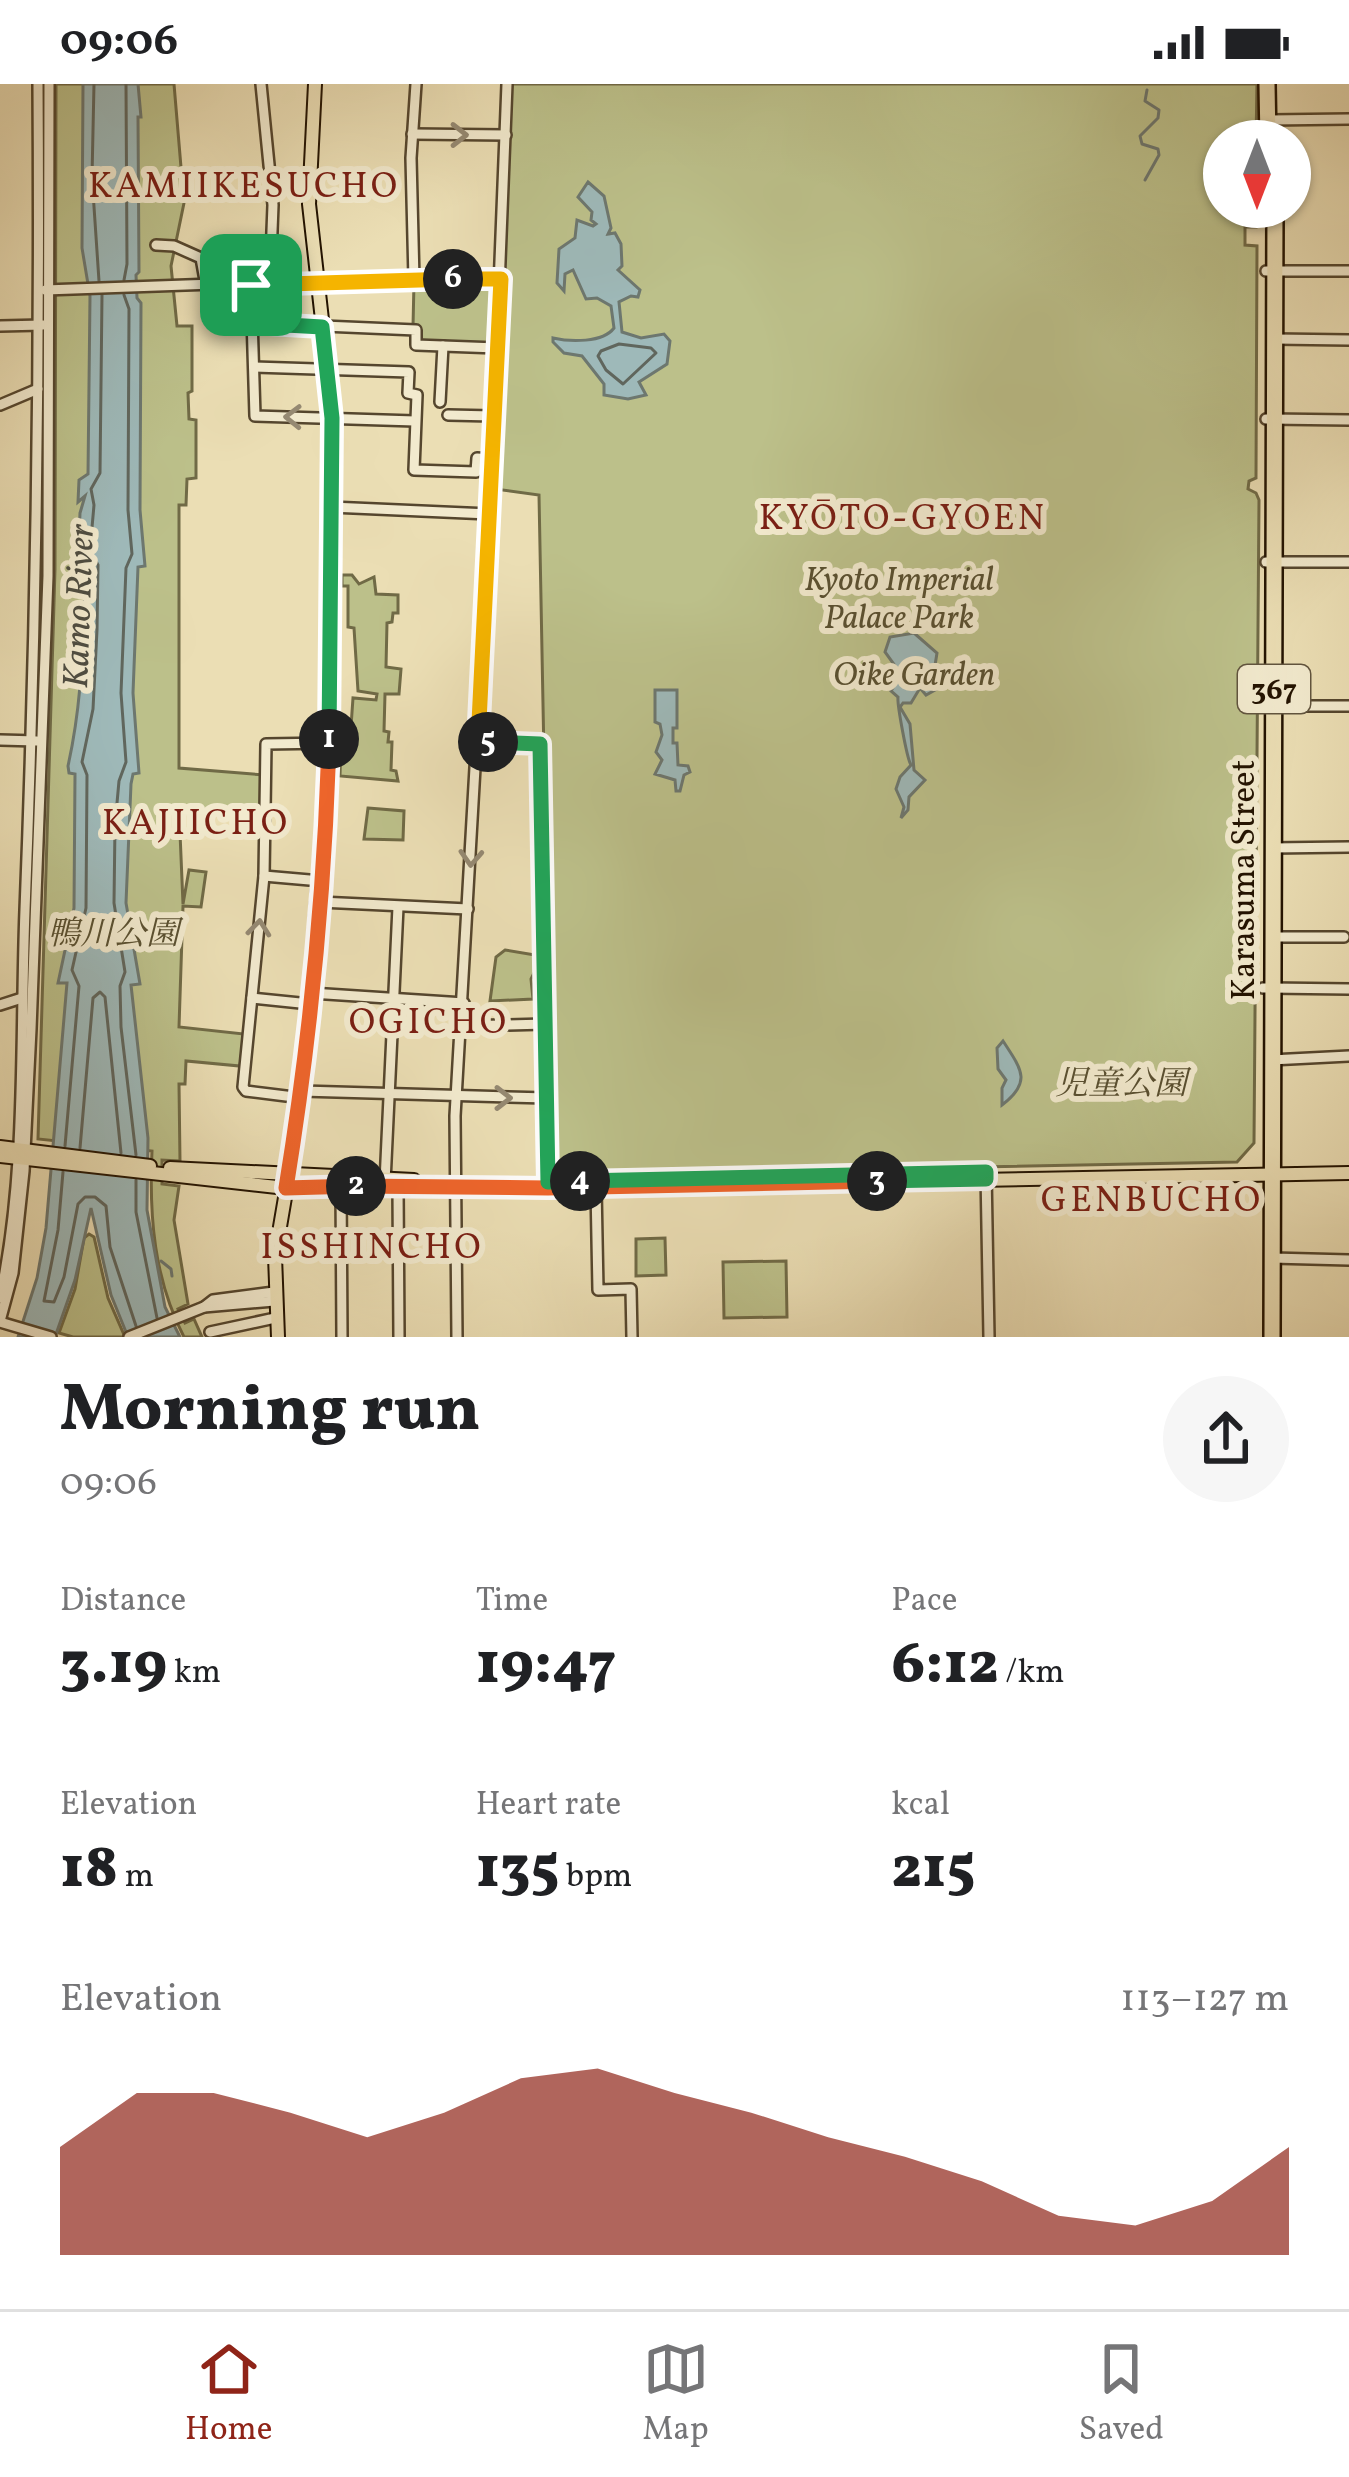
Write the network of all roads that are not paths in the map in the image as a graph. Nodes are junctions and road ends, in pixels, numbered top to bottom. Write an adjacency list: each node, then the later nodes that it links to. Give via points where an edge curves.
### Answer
1 (38, 84): 22 (street)
2 (49, 84): 22 (street)
3 (261, 84): 19 (street, via 273,205)
4 (315, 84): 17 (main road)
5 (416, 84): 10 (street)
6 (506, 84): 11 (street)
7 (1271, 84): 9 (highway)
8 (1349, 119): 9 (street)
9 (1272, 120)
10 (412, 134): 11 (street, one-way to 11); 18 (street)
11 (506, 135): 16 (street)
12 (1271, 228): 15 (highway, Karasuma Street / 367)
13 (156, 245): 21 (street, via 201,258)
14 (1349, 271): 15 (street)
15 (1270, 272): 27 (highway, Karasuma Street / 367); 39 (highway, Karasuma Street / 367)
16 (501, 279): 18 (street); 30 (street)
17 (316, 280): 18 (street); 19 (street); 26 (main road)
18 (414, 280)
19 (270, 283): 20 (street)
20 (251, 285): 21 (street); 23 (street)
21 (206, 286): 22 (street)
22 (50, 290): 24 (street)
23 (252, 323): 26 (street); 31 (street)
24 (45, 325): 25 (street); 33 (street); 50 (street)
25 (0, 326)
26 (322, 327): 29 (street, via 416,331 416,345); 32 (main road)
27 (1275, 340): 28 (street); 39 (highway, Karasuma Street / 367)
28 (1349, 340)
29 (443, 346): 30 (street); 34 (street)
30 (497, 348): 37 (street)
31 (254, 367): 32 (street); 38 (street, one-way to 31, via 255,416)
32 (328, 370): 38 (main road); 41 (street, via 409,372)
33 (38, 389): 35 (street); 50 (street)
34 (440, 402)
35 (0, 404)
36 (448, 415): 37 (street)
37 (494, 416): 42 (street)
38 (332, 418): 41 (street); 43 (main road)
39 (1270, 419): 40 (street); 45 (highway, Karasuma Street / 367)
40 (1349, 420)
41 (416, 421): 42 (street, via 414,470 476,472 476,458)
42 (492, 459): 44 (street)
43 (331, 507): 44 (street); 52 (main road)
44 (490, 514): 51 (street)
45 (1271, 562): 46 (street); 47 (highway, Karasuma Street / 367)
46 (1349, 562)
47 (1269, 706): 48 (street); 53 (highway, Karasuma Street / 367); 62 (highway, Karasuma Street / 367)
48 (1349, 706)
49 (0, 740): 50 (street)
50 (36, 741): 64 (street); 79 (street)
51 (478, 742): 59 (street, one-way to 59); 70 (street, via 540,744)
52 (329, 743): 55 (street, via 266,744); 56 (main road)
53 (1272, 848): 54 (street); 60 (highway, Karasuma Street / 367)
54 (1349, 848)
55 (264, 875): 56 (street); 65 (street, one-way to 55)
56 (321, 881): 57 (main road)
57 (320, 902): 58 (street); 67 (main road)
58 (398, 907): 59 (street); 66 (street)
59 (468, 909): 68 (street)
60 (1272, 937): 61 (street); 62 (highway, Karasuma Street / 367)
61 (1344, 938)
62 (1267, 988): 63 (street); 73 (highway, Karasuma Street / 367); 81 (highway, Karasuma Street / 367)
63 (1349, 989)
64 (22, 998): 69 (street); 79 (street)
65 (252, 998): 67 (street); 74 (street, via 243,1087)
66 (393, 998): 67 (street); 68 (street); 75 (street)
67 (311, 999): 74 (main road)
68 (464, 1003): 71 (street)
69 (0, 1005)
70 (545, 1024): 71 (street); 77 (street)
71 (463, 1026): 76 (street)
72 (1349, 1056): 73 (street)
73 (1271, 1060): 81 (highway, Karasuma Street / 367)
74 (302, 1094): 75 (street); 84 (main road)
75 (389, 1095): 76 (street); 86 (street)
76 (458, 1098): 77 (street, one-way to 77); 87 (street)
77 (547, 1098): 85 (street)
78 (0, 1147): 79 (main road)
79 (25, 1155): 80 (main road); 84 (main road); 92 (street); 96 (street)
80 (0, 1156)
81 (1267, 1173): 82 (main road); 83 (main road); 90 (highway, Karasuma Street / 367); 106 (highway, Karasuma Street / 367)
82 (1349, 1173)
83 (986, 1176): 85 (main road); 89 (main road); 105 (street)
84 (287, 1181): 86 (main road); 88 (main road); 93 (main road)
85 (548, 1182): 87 (main road)
86 (389, 1184): 87 (main road); 88 (main road); 102 (street)
87 (454, 1184): 89 (main road); 103 (street)
88 (341, 1186): 101 (street)
89 (596, 1187): 104 (street, via 598,1290 631,1289)
90 (1272, 1258): 91 (street); 106 (highway, Karasuma Street / 367)
91 (1349, 1260)
92 (0, 1294)
93 (274, 1296): 94 (street); 95 (main road)
94 (205, 1307): 97 (street); 99 (street)
95 (275, 1318): 97 (street); 100 (main road)
96 (3, 1323): 98 (street)
97 (211, 1334)
98 (51, 1337)
99 (129, 1337)
100 (278, 1337)
101 (342, 1337)
102 (399, 1337)
103 (457, 1337)
104 (632, 1337)
105 (988, 1337)
106 (1268, 1337)

